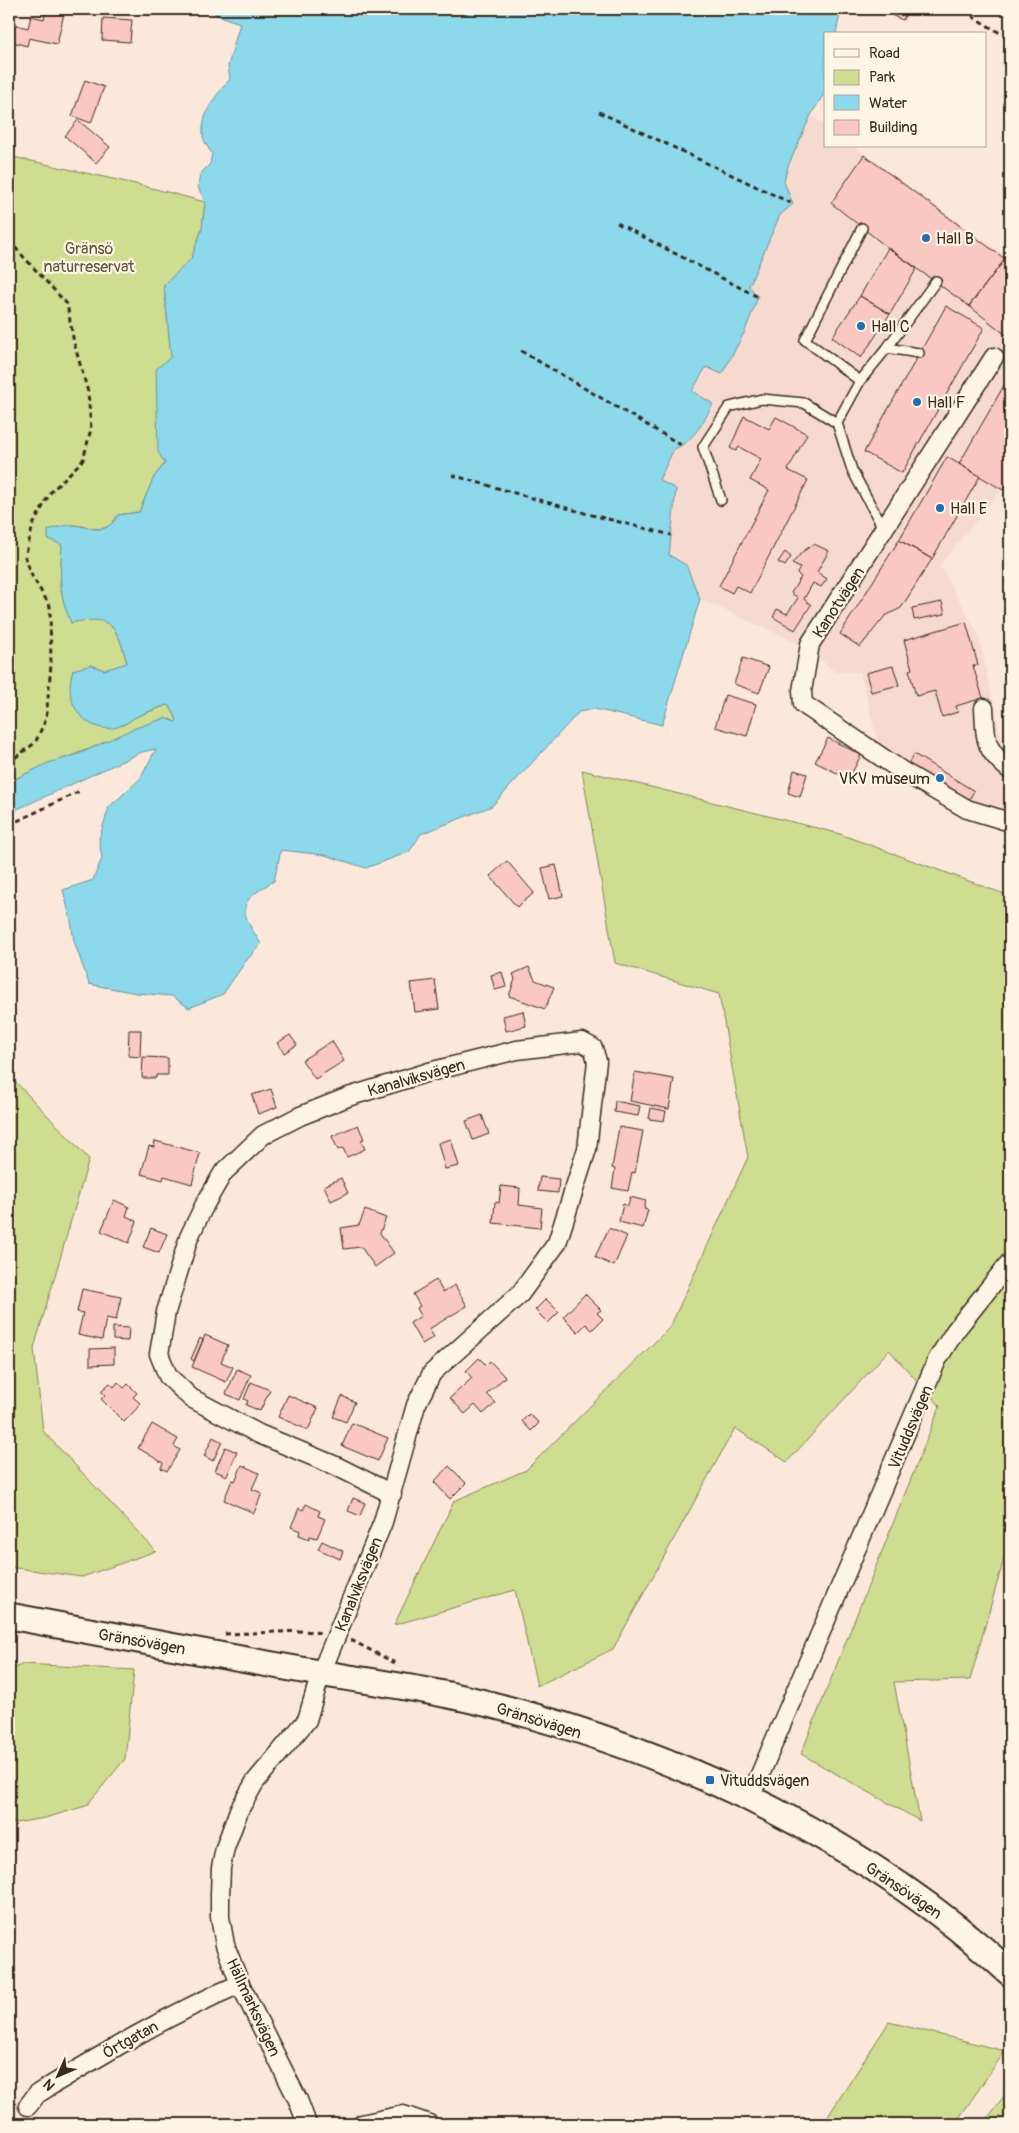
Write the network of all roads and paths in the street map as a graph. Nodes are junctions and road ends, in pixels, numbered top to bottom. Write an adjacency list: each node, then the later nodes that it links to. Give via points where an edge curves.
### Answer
1 (966, 9): 2 (path)
2 (1010, 39)
3 (599, 112): 4 (path)
4 (793, 204)
5 (617, 224): 9 (path)
6 (862, 228): 14 (lane, via 805,340)
7 (9, 241): 22 (path, via 67,304 88,392 90,429 83,460 50,493 33,525 25,557 50,606 51,665 46,719 35,743)
8 (936, 281): 10 (lane)
9 (758, 297)
10 (888, 348): 12 (lane); 14 (lane)
11 (521, 351): 16 (path)
12 (919, 353)
13 (994, 357): 19 (street, Kanotvägen)
14 (860, 381): 15 (lane)
15 (837, 423): 18 (lane, via 804,403 762,399 729,407 702,447); 19 (lane, via 852,470)
16 (683, 446)
17 (452, 475): 20 (path)
18 (721, 500)
19 (884, 530): 25 (street, Kanotvägen, via 810,644 803,704 902,771 966,809)
20 (671, 535)
21 (984, 708): 23 (street, via 986,743)
22 (9, 762)
23 (1010, 770)
24 (80, 791): 26 (path)
25 (1010, 822)
26 (9, 825)
27 (1010, 1262): 31 (street, Vituddsvägen, via 955,1331 937,1360)
28 (392, 1494): 28 (street, Kanalviksvägen, via 416,1405 432,1373 520,1294 557,1243 587,1149 594,1102 597,1061 593,1048 582,1042 517,1050 429,1072 300,1116 263,1135 223,1173 189,1237 166,1312 159,1354 168,1376 191,1398 259,1434); 30 (street, Kanalviksvägen)
29 (9, 1616): 30 (street, Gränsövägen)
30 (321, 1673): 31 (street, Gränsövägen, via 499,1707 678,1765); 33 (street, Hällmarksvägen, via 307,1720 255,1782 239,1810 225,1848 221,1868 220,1917)
31 (750, 1798): 32 (street, Gränsövägen, via 842,1849 939,1912)
32 (1010, 1973)
33 (240, 1984): 34 (street, Örtgatan, via 122,2043 37,2094); 35 (street, Hällmarksvägen)
34 (28, 2106)
35 (307, 2124)
36 (362, 2124): 37 (street, via 403,2115)
37 (429, 2124)

